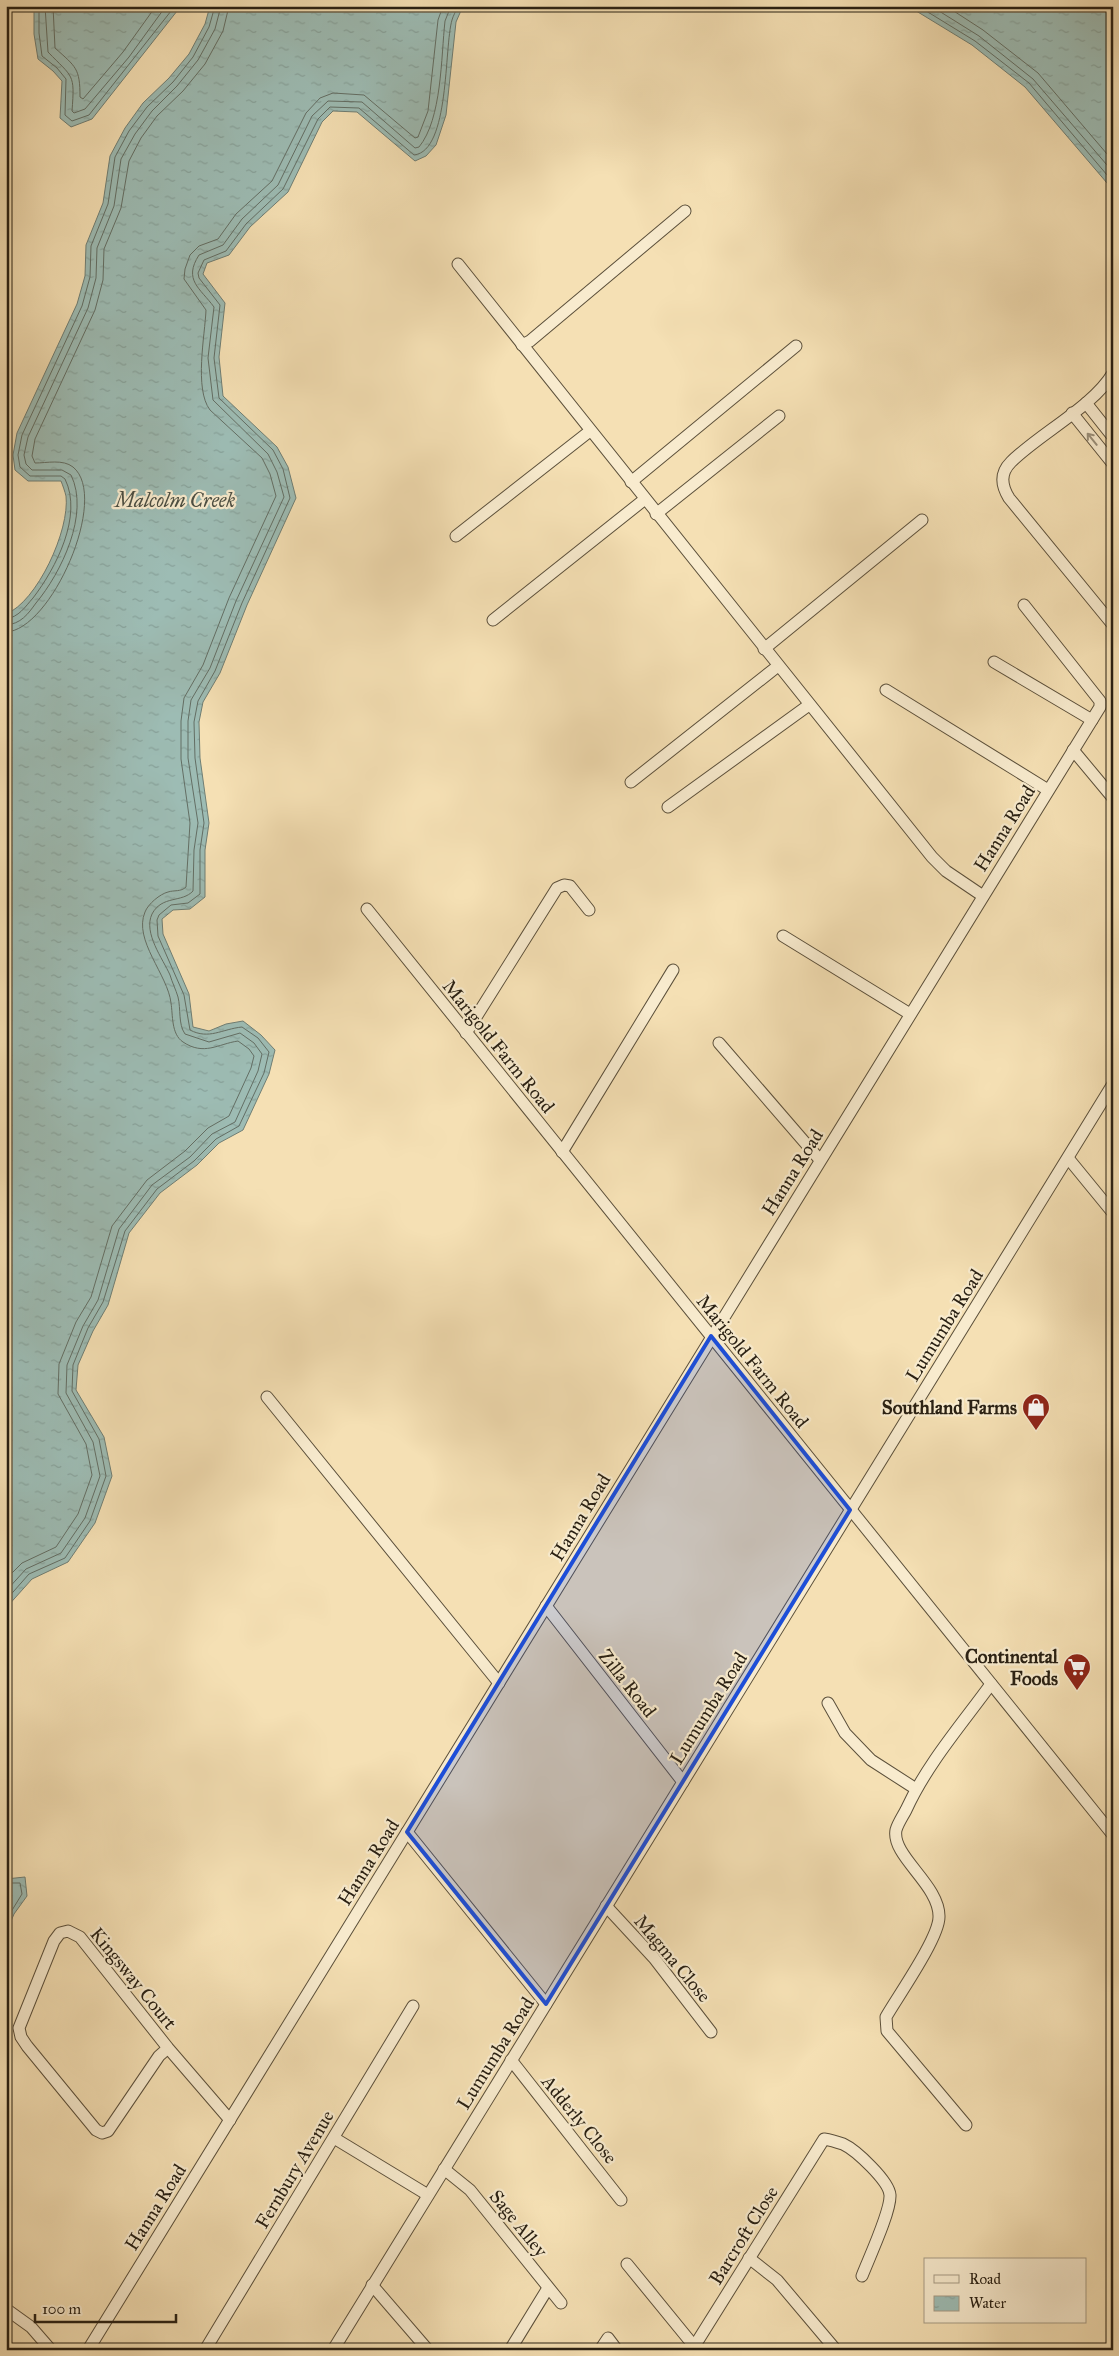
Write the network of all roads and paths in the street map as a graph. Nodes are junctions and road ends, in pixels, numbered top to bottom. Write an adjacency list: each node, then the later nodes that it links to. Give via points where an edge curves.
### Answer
1 (685, 211): 3 (street)
2 (458, 264): 3 (street)
3 (522, 345): 9 (street)
4 (796, 346): 12 (street)
5 (1113, 374): 6 (street)
6 (1086, 403): 7 (street); 10 (street)
7 (1072, 413): 11 (street, one-way to 7); 19 (street, via 1005,468 1002,483 1009,498)
8 (779, 416): 14 (street)
9 (590, 431): 12 (street); 16 (street)
10 (1113, 437)
11 (1113, 464)
12 (631, 482): 13 (street)
13 (644, 499): 14 (street); 18 (street)
14 (656, 514): 20 (street)
15 (922, 520): 20 (street)
16 (456, 536)
17 (1024, 605): 25 (street, Hanna Road, via 1101,704)
18 (493, 620)
19 (1113, 625)
20 (764, 649): 22 (street)
21 (994, 662): 25 (street)
22 (778, 666): 24 (street); 27 (street)
23 (886, 690): 28 (street)
24 (809, 705): 30 (street); 31 (street, via 939,864)
25 (1092, 720): 26 (street, Hanna Road)
26 (1073, 750): 28 (street, Hanna Road); 29 (street)
27 (631, 782)
28 (1048, 790): 31 (street, Hanna Road)
29 (1113, 798)
30 (668, 807)
31 (983, 896): 36 (street, Hanna Road)
32 (367, 909): 37 (street, Marigold Farm Road)
33 (589, 910): 37 (street, via 570,886 558,888)
34 (784, 936): 36 (street)
35 (673, 970): 40 (street)
36 (910, 1014): 42 (street, Hanna Road)
37 (466, 1033): 40 (street, Marigold Farm Road)
38 (720, 1043): 42 (street)
39 (1113, 1084): 41 (street, Lumumba Road)
40 (562, 1152): 44 (street, Marigold Farm Road)
41 (1068, 1158): 43 (street); 46 (street, Lumumba Road)
42 (820, 1160): 44 (street, Hanna Road)
43 (1113, 1213)
44 (711, 1336): 46 (street, Marigold Farm Road); 47 (street, Hanna Road)
45 (267, 1397): 48 (street)
46 (850, 1510): 49 (street, Marigold Farm Road); 51 (street, Lumumba Road)
47 (546, 1606): 48 (street, Hanna Road); 51 (street, Zilla Road)
48 (499, 1683): 53 (street, Hanna Road)
49 (991, 1684): 52 (street); 54 (street, Marigold Farm Road)
50 (828, 1703): 52 (street, via 845,1733 871,1760)
51 (683, 1782): 55 (street, Lumumba Road)
52 (916, 1789): 62 (street, via 896,1831 900,1850 926,1883 937,1904 939,1917 934,1936 886,2017 887,2031)
53 (407, 1832): 56 (street); 61 (street, Hanna Road)
54 (1113, 1835)
55 (606, 1906): 56 (street, Lumumba Road); 58 (street, Magma Close, via 654,1958)
56 (546, 2004): 60 (street, Lumumba Road)
57 (413, 2006): 63 (street, Fernbury Avenue)
58 (711, 2032)
59 (168, 2048): 59 (street, Kingsway Court, via 159,2056 108,2130 102,2133 96,2130 27,2046 19,2028 60,1933 68,1931 80,1937); 61 (street, Kingsway Court)
60 (511, 2060): 64 (street, Lumumba Road); 66 (street, Adderly Close)
61 (230, 2120): 76 (street, Hanna Road)
62 (966, 2125)
63 (334, 2138): 65 (street); 77 (street, Fernbury Avenue)
64 (444, 2169): 65 (street, Lumumba Road); 71 (street, Sage Alley, via 470,2190)
65 (428, 2195): 70 (street, Lumumba Road)
66 (621, 2200)
67 (749, 2258): 69 (street, Barcroft Close, via 824,2139 843,2144 858,2153 884,2182 890,2194); 74 (street, Barcroft Close); 83 (street, via 777,2280)
68 (627, 2264): 74 (street)
69 (862, 2276)
70 (372, 2285): 78 (street, Lumumba Road); 79 (street)
71 (548, 2288): 72 (street, Sage Alley); 80 (street)
72 (561, 2303)
73 (6, 2309): 75 (street, via 31,2326)
74 (693, 2348)
75 (51, 2350)
76 (88, 2350)
77 (205, 2350)
78 (333, 2350)
79 (428, 2350)
80 (510, 2350)
81 (600, 2350): 82 (street, via 608,2338)
82 (617, 2350)
83 (836, 2350)

